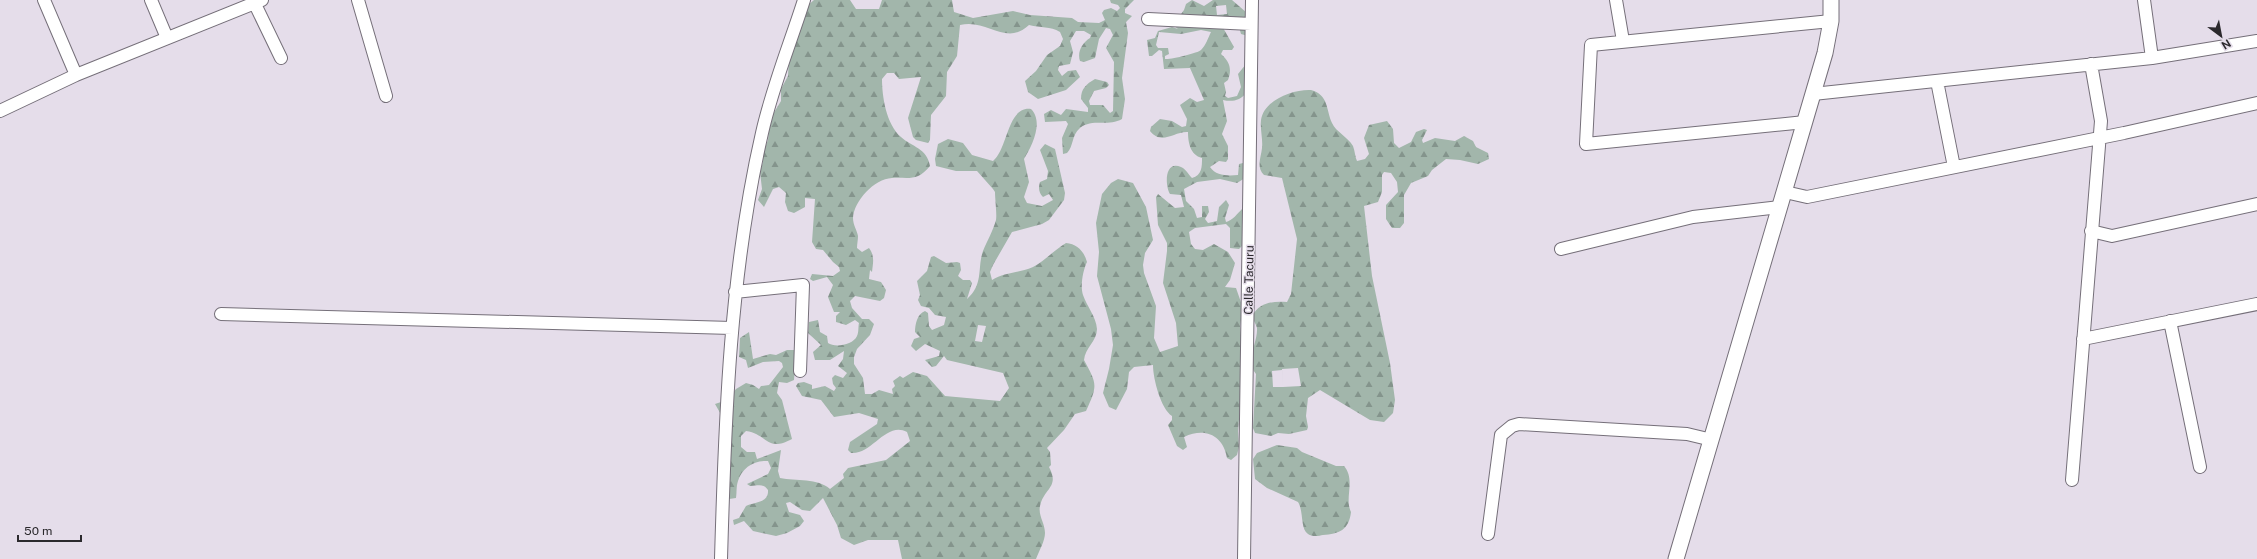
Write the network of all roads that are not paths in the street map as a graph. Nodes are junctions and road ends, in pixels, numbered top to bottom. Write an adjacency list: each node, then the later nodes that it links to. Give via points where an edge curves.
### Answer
1 (44, 0): 19 (street)
2 (151, 0): 13 (street)
3 (358, 0): 22 (street)
4 (804, 0): 33 (street, via 762,131 746,212)
5 (1252, 0): 12 (street, Calle Tacuru)
6 (1616, 0): 14 (street)
7 (1831, 0): 11 (main road)
8 (2144, 0): 17 (street)
9 (256, 1): 13 (street); 16 (street)
10 (1148, 19): 12 (street)
11 (1831, 21): 14 (street); 21 (main road)
12 (1251, 24): 45 (street, Calle Tacuru)
13 (167, 38): 19 (street)
14 (1623, 41): 25 (street, via 1591,45 1586,144)
15 (2257, 41): 17 (street)
16 (281, 58)
17 (2152, 58): 18 (street)
18 (2091, 64): 20 (street); 26 (street, via 2101,121)
19 (76, 75): 24 (street)
20 (1936, 81): 21 (street); 27 (street)
21 (1813, 94): 25 (main road)
22 (386, 96)
23 (2257, 104): 26 (street)
24 (0, 111)
25 (1805, 122): 28 (main road)
26 (2099, 138): 27 (street); 31 (street)
27 (1954, 167): 28 (street, via 1807,197)
28 (1785, 192): 30 (main road)
29 (2257, 204): 31 (street, via 2112,236)
30 (1780, 207): 32 (street, via 1693,217); 40 (main road)
31 (2091, 231): 38 (street)
32 (1561, 248)
33 (735, 292): 37 (street); 39 (street, via 803,285)
34 (2257, 304): 36 (street)
35 (221, 314): 37 (street)
36 (2170, 322): 38 (street); 41 (street)
37 (732, 328): 44 (street)
38 (2083, 339): 42 (street)
39 (800, 371)
40 (1712, 440): 43 (street, via 1687,434 1519,424 1512,426 1501,435); 46 (main road)
41 (2200, 467)
42 (2072, 480)
43 (1488, 534)
44 (721, 559)
45 (1244, 559)
46 (1676, 559)

